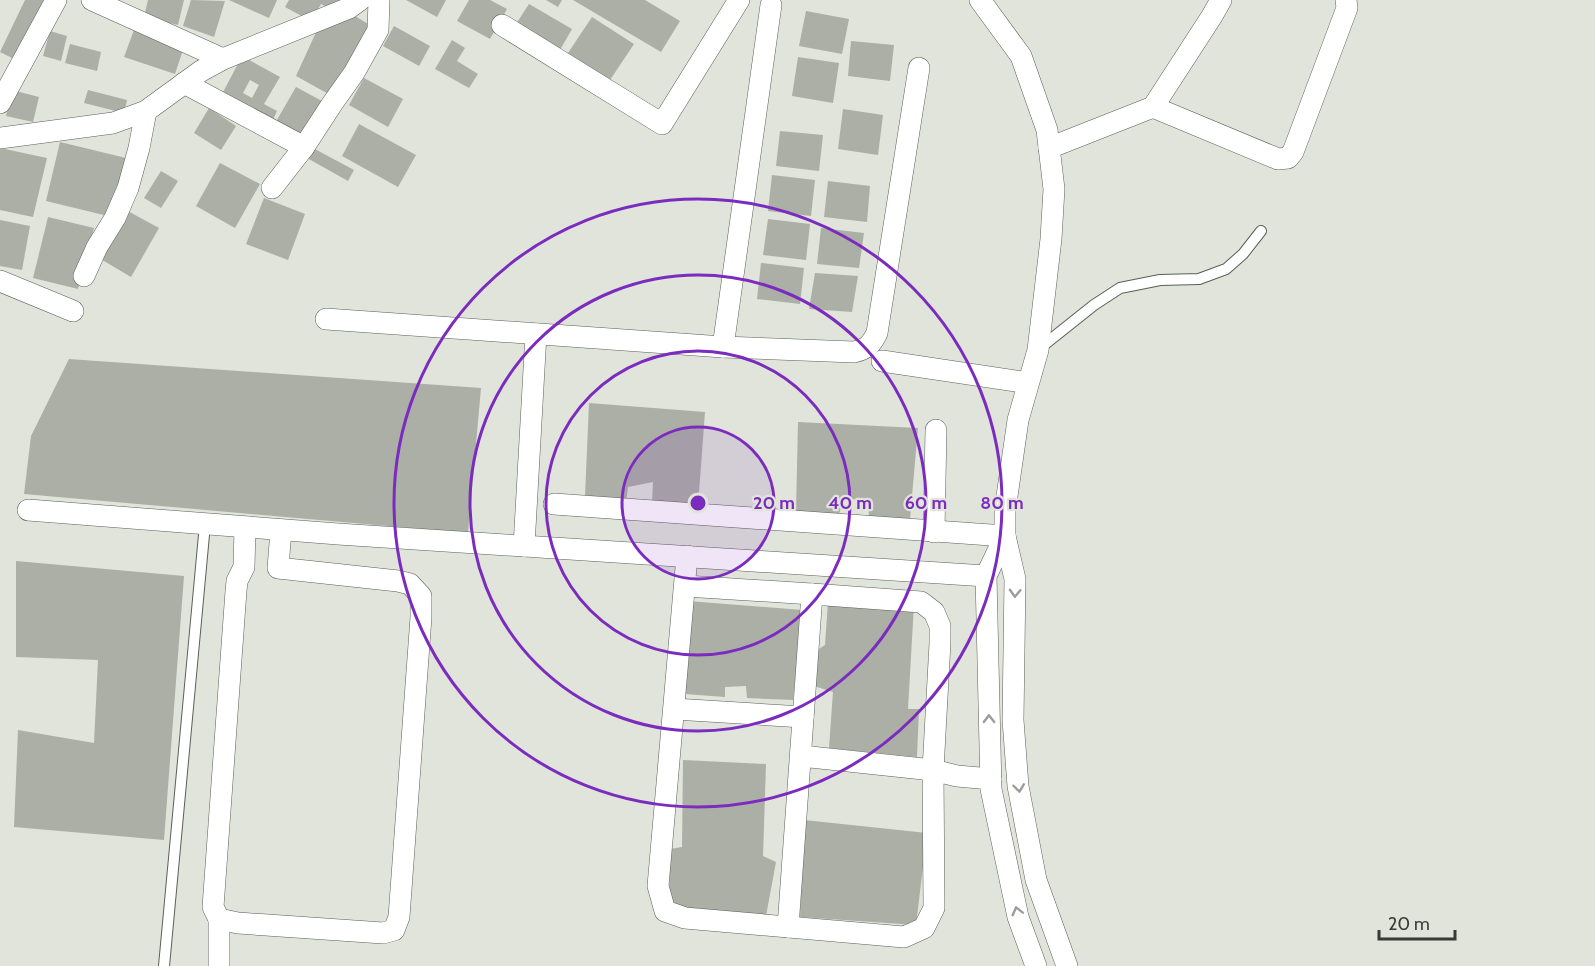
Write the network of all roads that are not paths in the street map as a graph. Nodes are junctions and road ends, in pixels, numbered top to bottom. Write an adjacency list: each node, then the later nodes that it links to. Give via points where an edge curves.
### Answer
1 (56, 0): 13 (street)
2 (92, 0): 11 (street)
3 (360, 0): 11 (street)
4 (379, 0): 19 (street, via 378,30)
5 (740, 0): 10 (street, via 662,124)
6 (980, 0): 20 (street, via 1021,56 1047,130)
7 (1221, 0): 16 (street)
8 (1346, 0): 16 (street, via 1347,8 1288,158 1278,159)
9 (771, 5): 28 (street)
10 (502, 25)
11 (223, 59): 14 (street)
12 (919, 68): 28 (street, via 877,333 872,343 854,352)
13 (8, 73): 15 (street)
14 (184, 84): 17 (street); 19 (street)
15 (0, 103)
16 (1153, 107): 20 (street)
17 (146, 111): 18 (street, via 113,123); 23 (street, via 128,188)
18 (0, 138)
19 (304, 147): 21 (street)
20 (1049, 148): 29 (street, via 1054,189)
21 (272, 188)
22 (1261, 231): 29 (lane, via 1226,269 1199,279 1160,280 1120,288)
23 (84, 276)
24 (0, 281): 25 (street)
25 (73, 311)
26 (326, 320): 27 (street)
27 (536, 334): 28 (street); 40 (street)
28 (723, 347)
29 (1038, 350): 31 (street)
30 (882, 361): 31 (street)
31 (1028, 383): 39 (street, via 1018,420)
32 (936, 430): 38 (street)
33 (554, 504): 38 (street)
34 (28, 510): 35 (street)
35 (205, 524): 36 (street); 54 (lane)
36 (245, 528): 37 (street); 42 (street)
37 (281, 530): 40 (street); 43 (street)
38 (934, 532): 39 (street)
39 (1005, 536): 44 (street); 57 (street, one-way to 57, via 1015,579 1013,720 1018,786 1036,880)
40 (524, 546): 41 (street)
41 (687, 556): 44 (street); 45 (street)
42 (244, 567): 43 (street); 52 (street, via 237,581 213,907)
43 (278, 568): 52 (street, via 398,581 410,584 421,596 399,917 394,930 382,933)
44 (986, 576): 51 (street, one-way to 44)
45 (685, 586): 46 (street); 47 (street)
46 (812, 594): 48 (street); 50 (street, via 921,602 934,612 940,626 940,643)
47 (674, 709): 48 (street); 53 (street, via 658,886 664,911 685,918)
48 (803, 717): 49 (street)
49 (801, 756): 50 (street); 53 (street)
50 (933, 771): 51 (street); 53 (street, via 934,908 924,928 904,937)
51 (991, 779): 56 (street, one-way to 51, via 1018,916)
52 (219, 919): 55 (street)
53 (788, 927)
54 (164, 966)
55 (219, 966)
56 (1036, 966)
57 (1067, 966)

